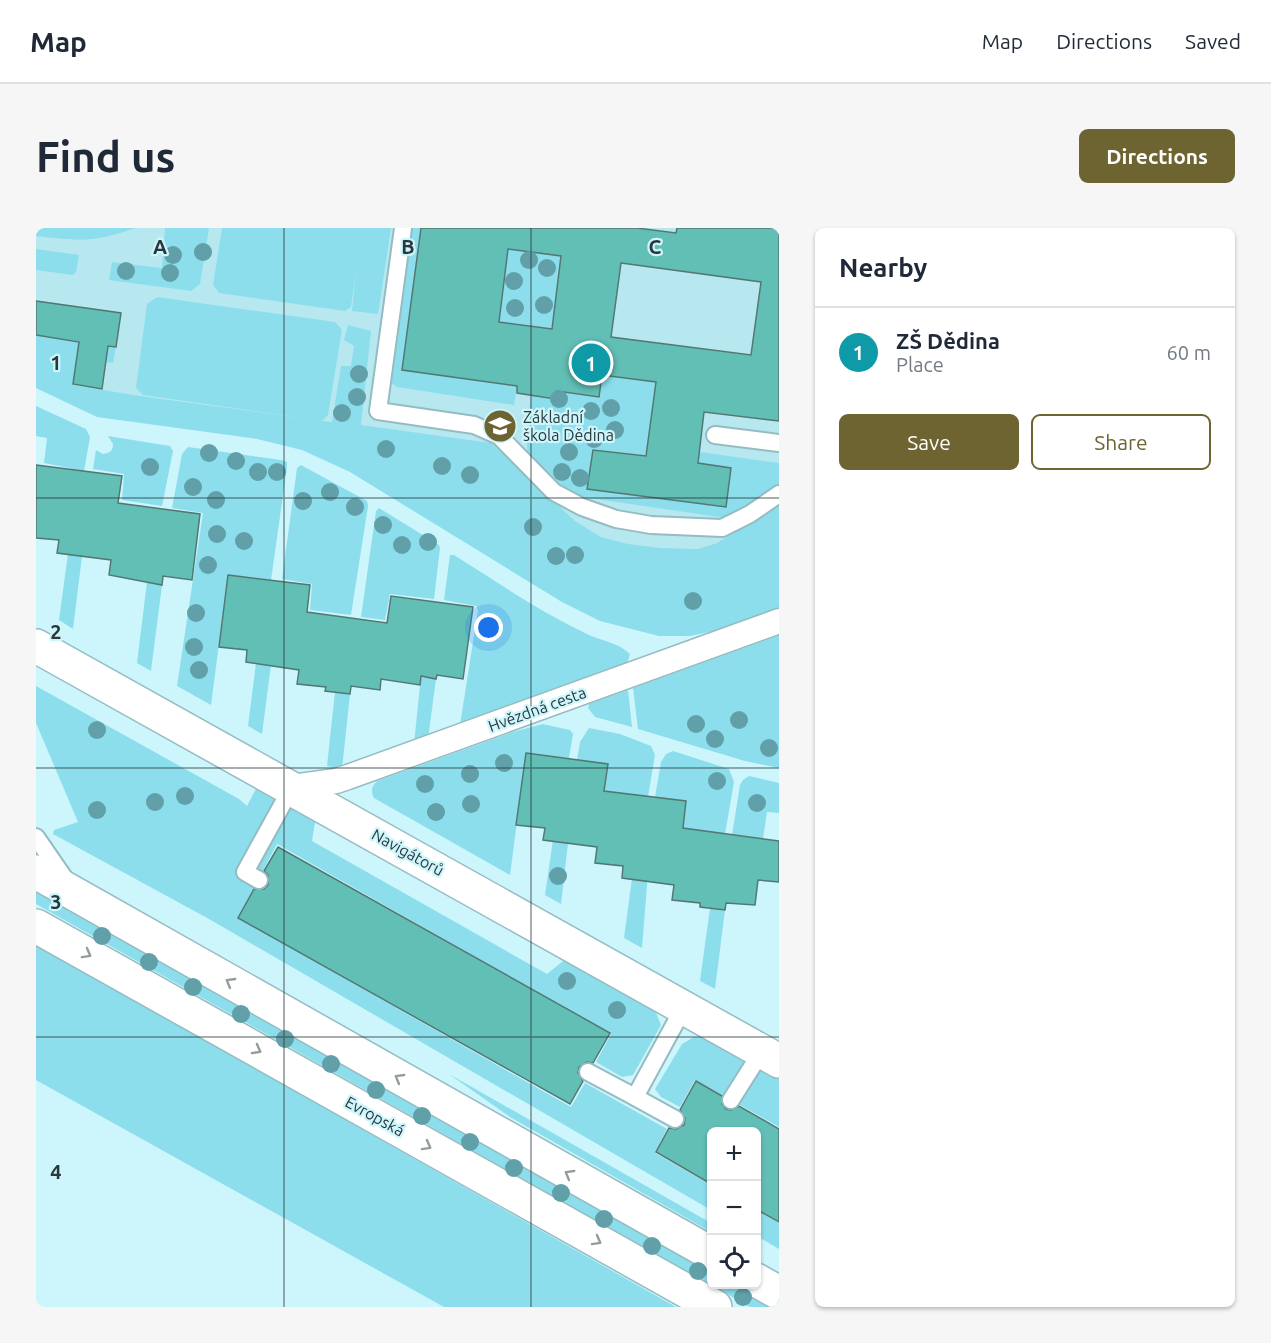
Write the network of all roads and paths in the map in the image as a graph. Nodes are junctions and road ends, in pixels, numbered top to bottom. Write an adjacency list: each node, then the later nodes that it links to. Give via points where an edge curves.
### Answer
1 (403, 228): 4 (lane, via 378,411 474,425 499,436 554,492 616,519 662,526 722,528)
2 (715, 435): 3 (lane)
3 (779, 443)
4 (779, 494)
5 (779, 621): 7 (street, Hvězdná cesta, via 348,777)
6 (36, 646): 7 (main road, Navigátorů)
7 (292, 788): 10 (lane, via 245,872); 13 (main road, Navigátorů)
8 (36, 837): 11 (lane)
9 (36, 872): 11 (main road)
10 (259, 880)
11 (76, 895): 19 (main road, one-way to 11)
12 (36, 926): 22 (main road, Evropská, one-way to 22)
13 (684, 1007): 14 (main road, Navigátorů); 16 (lane)
14 (775, 1058): 17 (lane)
15 (588, 1072): 16 (lane)
16 (634, 1097): 18 (lane)
17 (731, 1100)
18 (675, 1119)
19 (707, 1252)
20 (761, 1283): 21 (main road)
21 (779, 1293)
22 (714, 1307)

